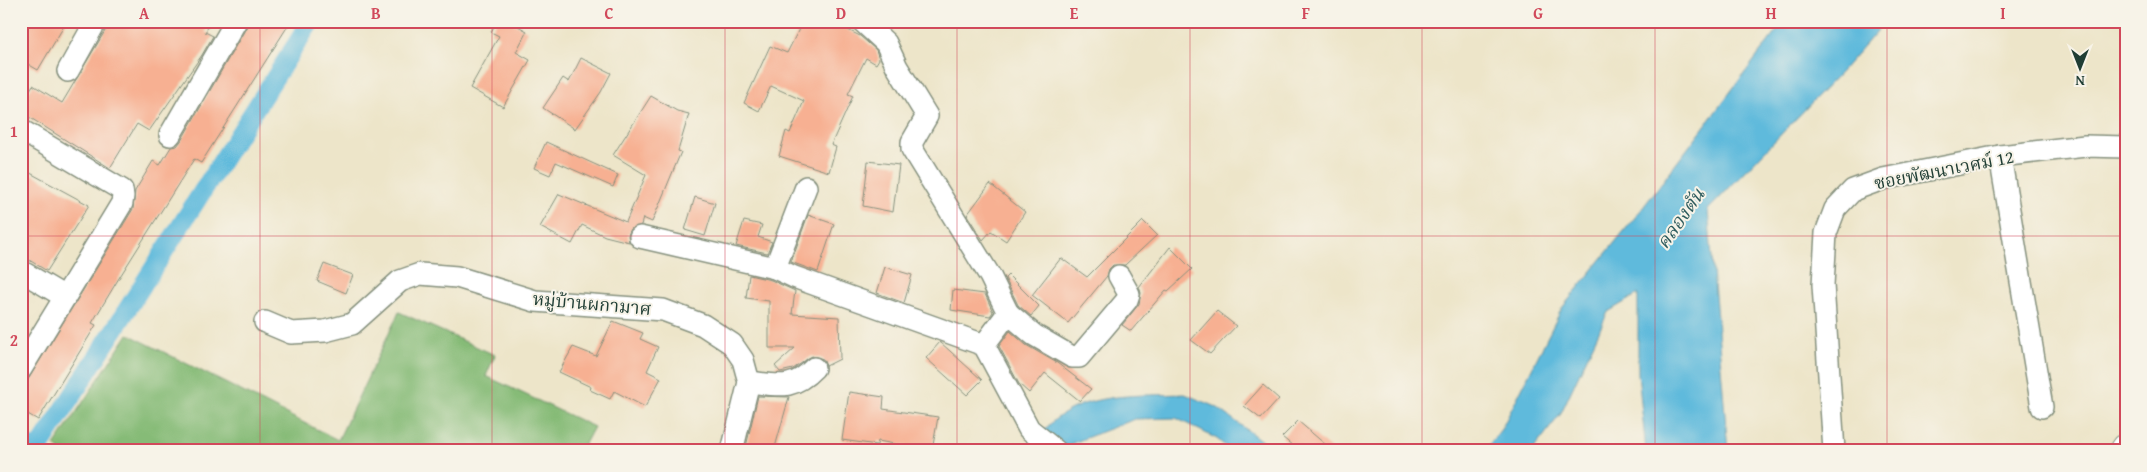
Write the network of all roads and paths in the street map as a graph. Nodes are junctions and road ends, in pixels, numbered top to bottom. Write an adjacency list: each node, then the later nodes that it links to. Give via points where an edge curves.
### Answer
1 (96, 21): 4 (street)
2 (236, 21): 6 (street)
3 (862, 21): 15 (street, via 886,43 927,116 912,142 912,149 990,276)
4 (68, 71)
5 (21, 130): 14 (street, via 123,193 122,203)
6 (170, 135)
7 (2126, 147): 8 (street, ซอยพัฒนาเวศม์ 12, via 2085,146)
8 (2000, 156): 21 (street); 24 (street, ซอยพัฒนาเวศม์ 12, via 1883,179 1853,190 1834,209 1826,233 1823,285)
9 (806, 187): 11 (street)
10 (640, 237): 11 (street)
11 (775, 268): 17 (street)
12 (21, 271): 14 (street)
13 (1119, 276): 15 (street, via 1129,294 1127,300 1079,357 1072,357 1034,335)
14 (65, 297): 19 (street)
15 (1008, 313): 17 (street)
16 (265, 322): 20 (street, หมู่บ้านผกามาศ, via 291,333 325,332 352,324 400,281 420,274 457,277 535,301 663,310 703,325 732,344 743,360)
17 (984, 345): 23 (street, via 1029,429)
18 (814, 368): 20 (street, via 803,379 790,384)
19 (21, 369)
20 (749, 382): 22 (street)
21 (2042, 407)
22 (732, 451)
23 (1056, 451)
24 (1834, 451)

